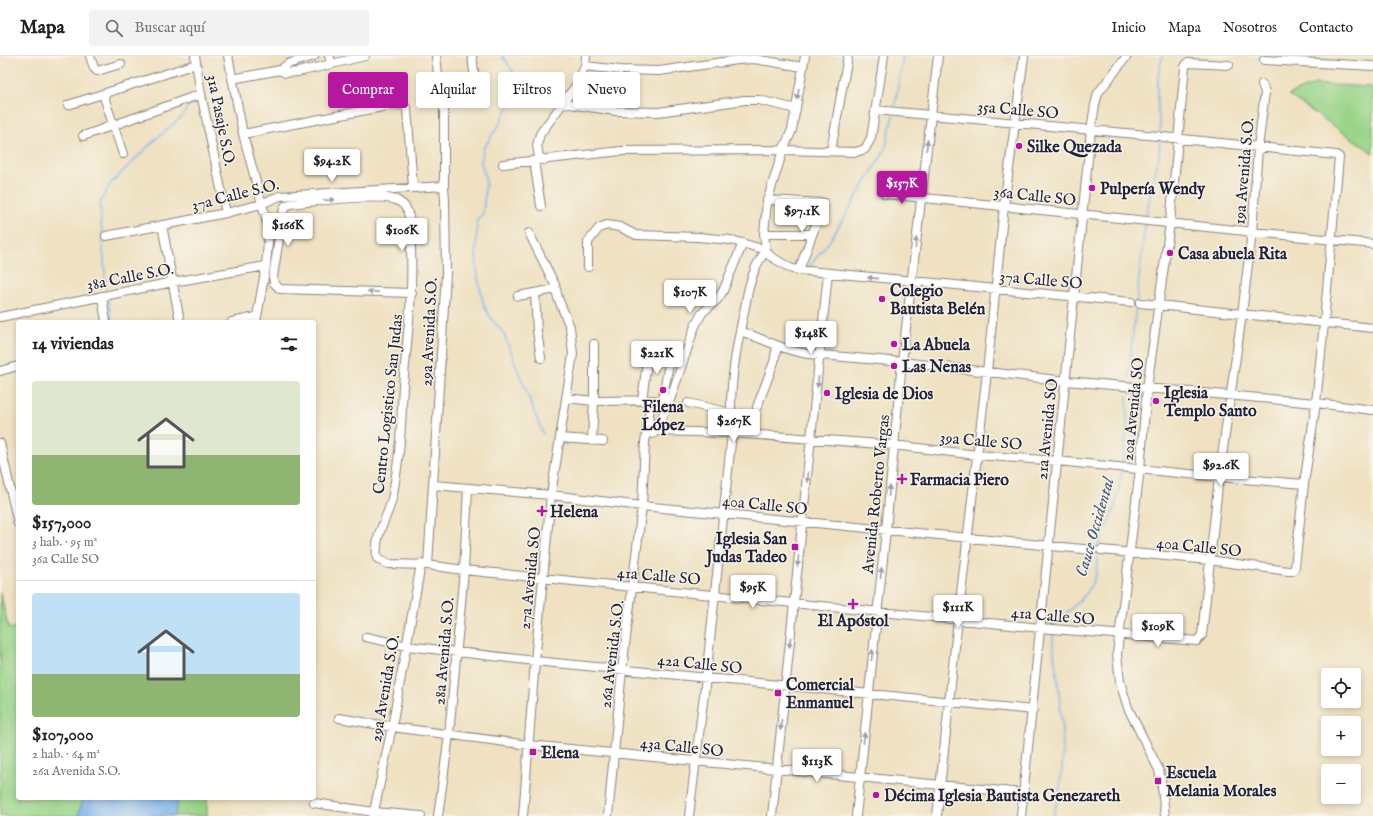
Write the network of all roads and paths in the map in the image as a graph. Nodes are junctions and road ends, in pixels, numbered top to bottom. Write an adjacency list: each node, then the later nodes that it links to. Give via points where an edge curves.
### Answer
1 (90, 56): 18 (street, via 97,71)
2 (228, 56): 27 (street)
3 (314, 56): 24 (street, via 288,64)
4 (329, 56): 19 (street)
5 (365, 56): 19 (street)
6 (436, 56): 25 (street)
7 (472, 56): 26 (street)
8 (586, 56): 21 (street)
9 (805, 56): 23 (street)
10 (848, 56): 47 (street)
11 (884, 56): 37 (street)
12 (938, 56): 38 (street, Avenida Roberto Vargas)
13 (1024, 56): 39 (street)
14 (1127, 56): 41 (street, 21a Avenida SO, via 1098,93)
15 (196, 60): 29 (street); 30 (street, 31a Pasaje S.O.)
16 (1264, 60): 17 (street)
17 (1337, 60): 22 (street)
18 (121, 64)
19 (332, 64): 24 (street, via 298,72 285,73)
20 (1229, 65): 44 (street, 20a Avenida SO, via 1185,64)
21 (585, 66): 23 (street, via 659,71 754,59); 31 (street, via 577,84)
22 (1373, 66)
23 (803, 67): 36 (street, one-way to 36)
24 (280, 70): 27 (street)
25 (438, 72)
26 (474, 72)
27 (232, 79): 42 (street)
28 (1262, 84): 45 (street, 19a Avenida S.O., via 1265,92)
29 (103, 94): 33 (street); 40 (street)
30 (201, 94): 40 (street); 60 (street, 31a Pasaje S.O.)
31 (565, 100)
32 (565, 103): 36 (street, via 616,111 658,112 759,100)
33 (68, 105)
34 (444, 108): 52 (street, 29a Avenida S.O.)
35 (559, 108): 49 (street, via 540,134 538,153)
36 (796, 109): 46 (street, via 792,130)
37 (875, 110): 38 (street, 35a Calle SO); 47 (street, via 871,138 865,149 856,152)
38 (931, 114): 39 (street, 35a Calle SO); 55 (street, Avenida Roberto Vargas, one-way to 38)
39 (1014, 123): 41 (street, 35a Calle SO); 59 (street)
40 (113, 126): 43 (street); 48 (street)
41 (1091, 130): 44 (street, 35a Calle SO); 61 (street, 21a Avenida SO)
42 (243, 134): 53 (street, via 387,106 404,105); 57 (street)
43 (83, 136)
44 (1179, 138): 45 (street); 62 (street, 20a Avenida SO)
45 (1258, 148): 64 (street, 19a Avenida S.O.); 69 (street, via 1339,157)
46 (784, 150): 47 (street); 49 (street, via 621,150); 56 (street)
47 (831, 150)
48 (123, 154)
49 (544, 160): 50 (street)
50 (534, 161): 51 (street); 58 (street)
51 (504, 164)
52 (444, 186): 53 (street, 37a Calle S.O.); 133 (street, 29a Avenida S.O., via 446,274)
53 (413, 187): 57 (street, 37a Calle S.O., via 280,196)
54 (885, 194): 55 (street, 36a Calle SO)
55 (921, 197): 59 (street, 36a Calle SO); 78 (street, Avenida Roberto Vargas, one-way to 55)
56 (767, 200): 66 (street); 67 (street, via 824,203)
57 (261, 204): 60 (street, 37a Calle S.O.); 73 (street, via 269,230)
58 (541, 206)
59 (1004, 206): 61 (street, 36a Calle SO); 80 (street)
60 (226, 213): 63 (street, 37a Calle S.O.)
61 (1082, 214): 62 (street, 36a Calle SO); 85 (street, 21a Avenida SO)
62 (1170, 223): 64 (street, 36a Calle SO); 88 (street, 20a Avenida SO)
63 (162, 225): 68 (street, 37a Calle S.O.); 77 (street)
64 (1252, 232): 69 (street, 36a Calle SO); 89 (street, 19a Avenida S.O.)
65 (529, 233): 79 (street, 27a Avenida SO)
66 (764, 234): 67 (street); 72 (street)
67 (812, 234): 75 (street)
68 (106, 236)
69 (1332, 240): 71 (street, 36a Calle SO); 94 (street)
70 (743, 243): 72 (street); 74 (street, via 698,237 636,235 620,227 607,225 598,228 588,242); 100 (street, via 723,291 702,313 695,326)
71 (1373, 244)
72 (766, 250): 75 (street, 37a Calle SO, via 770,256 792,269); 96 (street, via 755,269 748,290)
73 (266, 266): 77 (street, 38a Calle S.O.); 93 (street)
74 (588, 267)
75 (799, 270): 76 (street, 37a Calle SO)
76 (828, 273): 78 (street, 37a Calle SO, one-way to 76); 101 (street)
77 (172, 282): 83 (street, 38a Calle S.O.); 92 (street)
78 (912, 282): 80 (street, 37a Calle SO); 103 (street, Avenida Roberto Vargas)
79 (556, 289): 82 (street); 110 (street, 27a Avenida SO, via 570,326 573,354)
80 (996, 289): 85 (street, 37a Calle SO); 106 (street)
81 (412, 293): 81 (street, Centro Logistico San Judas, one-way to 81, via 280,289 274,283 273,277 285,206 379,197 399,201 406,208 410,218); 146 (street, Centro Logistico San Judas, via 396,472 388,514 380,528 376,544 377,558)
82 (535, 293): 84 (street); 102 (street)
83 (102, 296): 90 (street, 38a Calle S.O.); 91 (street)
84 (518, 296)
85 (1074, 296): 86 (street, 37a Calle SO); 107 (street, 21a Avenida SO)
86 (1131, 302)
87 (1140, 303): 88 (street)
88 (1159, 305): 89 (street); 108 (street, 20a Avenida SO)
89 (1242, 314): 94 (street); 109 (street, 19a Avenida S.O.)
90 (0, 317)
91 (106, 320)
92 (180, 320)
93 (256, 320)
94 (1324, 323): 95 (street); 116 (street)
95 (1373, 328)
96 (740, 331): 98 (street); 119 (street, via 734,367)
97 (594, 344): 112 (street)
98 (776, 346): 101 (street, via 808,355); 117 (street, via 774,362)
99 (671, 353): 100 (street); 111 (street); 113 (street, via 648,353)
100 (686, 354): 111 (street)
101 (821, 355): 103 (street); 123 (street, one-way to 123)
102 (541, 358)
103 (902, 362): 106 (street); 128 (street, Avenida Roberto Vargas)
104 (16, 367): 105 (street)
105 (0, 371)
106 (987, 372): 107 (street); 129 (street)
107 (1066, 381): 108 (street); 130 (street, 21a Avenida SO)
108 (1147, 388): 109 (street); 131 (street, 20a Avenida SO)
109 (1231, 396): 116 (street); 132 (street, 19a Avenida S.O.)
110 (566, 398): 112 (street); 122 (street, 27a Avenida SO)
111 (666, 400): 114 (street); 120 (street)
112 (594, 401): 113 (street); 124 (street)
113 (642, 401): 114 (street)
114 (651, 401): 126 (street, 26a Avenida S.O.)
115 (688, 403): 119 (street)
116 (1316, 403): 118 (street); 134 (street)
117 (757, 407)
118 (1373, 410)
119 (731, 413): 121 (street)
120 (656, 430): 121 (street, 39a Calle SO); 126 (street)
121 (732, 433): 123 (street, 39a Calle SO); 139 (street)
122 (560, 438): 124 (street); 136 (street, 27a Avenida SO)
123 (812, 439): 128 (street, 39a Calle SO); 140 (street, one-way to 140)
124 (592, 440): 125 (street)
125 (603, 441)
126 (645, 442): 137 (street, 26a Avenida S.O.)
127 (0, 443): 138 (street)
128 (893, 445): 129 (street, 39a Calle SO); 141 (street, Avenida Roberto Vargas, one-way to 128)
129 (977, 455): 130 (street, 39a Calle SO); 142 (street)
130 (1057, 460): 131 (street, 39a Calle SO); 143 (street, 21a Avenida SO)
131 (1140, 468): 132 (street, 39a Calle SO); 144 (street, 20a Avenida SO)
132 (1219, 477): 134 (street, 39a Calle SO); 145 (street, 19a Avenida S.O.)
133 (434, 484): 135 (street, 40a Calle SO); 147 (street, 29a Avenida S.O.)
134 (1304, 484): 145 (street, 40a Calle SO, via 1293,571)
135 (468, 488): 136 (street, 40a Calle SO); 148 (street, 28a Avenida S.O.)
136 (551, 495): 137 (street, 40a Calle SO); 149 (street, 27a Avenida SO)
137 (642, 506): 139 (street, 40a Calle SO); 150 (street, 26a Avenida S.O.)
138 (16, 514)
139 (723, 514): 140 (street, 40a Calle SO); 151 (street)
140 (803, 522): 141 (street, 40a Calle SO); 152 (street, one-way to 152)
141 (886, 530): 142 (street, 40a Calle SO); 153 (street, Avenida Roberto Vargas, one-way to 141)
142 (968, 538): 143 (street, 40a Calle SO); 154 (street)
143 (1049, 545): 144 (street, 40a Calle SO); 155 (street, 21a Avenida SO)
144 (1129, 553): 145 (street, 40a Calle SO); 156 (street, 20a Avenida SO)
145 (1209, 560): 158 (street, 19a Avenida S.O., via 1202,635)
146 (381, 561): 147 (street, 41a Calle SO, via 388,564)
147 (425, 564): 148 (street, 41a Calle SO); 159 (street, 29a Avenida S.O.)
148 (464, 570): 149 (street, 41a Calle SO); 160 (street, 28a Avenida S.O.)
149 (542, 578): 150 (street, 41a Calle SO); 161 (street, 27a Avenida SO)
150 (633, 587): 151 (street, 41a Calle SO); 162 (street, 26a Avenida S.O.)
151 (714, 595): 152 (street, 41a Calle SO); 163 (street)
152 (794, 603): 153 (street, 41a Calle SO); 164 (street, one-way to 164)
153 (877, 612): 154 (street, 41a Calle SO); 165 (street, Avenida Roberto Vargas, one-way to 153)
154 (958, 619): 155 (street, 41a Calle SO); 166 (street)
155 (1049, 629): 156 (street, 41a Calle SO); 167 (street, 21a Avenida SO)
156 (1119, 634): 158 (street, 41a Calle SO); 189 (street, 20a Avenida SO, via 1117,654 1120,682 1128,708 1159,770)
157 (366, 638): 159 (street, 42a Calle SO)
158 (1197, 641)
159 (406, 646): 160 (street, 42a Calle SO); 169 (street, 29a Avenida S.O.)
160 (457, 651): 161 (street, 42a Calle SO); 170 (street, 28a Avenida S.O.)
161 (535, 661): 162 (street, 42a Calle SO); 171 (street, 27a Avenida SO)
162 (622, 670): 163 (street, 42a Calle SO); 172 (street, 26a Avenida S.O.)
163 (706, 678): 164 (street, 42a Calle SO); 173 (street)
164 (785, 686): 165 (street, 42a Calle SO); 174 (street, one-way to 174)
165 (868, 694): 166 (street, 42a Calle SO); 175 (street, Avenida Roberto Vargas, one-way to 165)
166 (949, 702): 167 (street, 42a Calle SO); 176 (street)
167 (1033, 710): 177 (street, 21a Avenida SO)
168 (339, 718): 169 (street, 43a Calle SO)
169 (392, 727): 170 (street, 43a Calle SO); 179 (street, 29a Avenida S.O.)
170 (449, 734): 171 (street, 43a Calle SO); 181 (street, 28a Avenida S.O.)
171 (529, 745): 172 (street, 43a Calle SO); 182 (street, 27a Avenida SO)
172 (613, 754): 173 (street, 43a Calle SO); 183 (street, 26a Avenida S.O.)
173 (695, 762): 174 (street, 43a Calle SO); 184 (street)
174 (777, 769): 175 (street, 43a Calle SO); 185 (street)
175 (860, 777): 176 (street, 43a Calle SO); 186 (street, Avenida Roberto Vargas)
176 (941, 785): 177 (street, 43a Calle SO); 187 (street)
177 (1024, 793): 188 (street, 21a Avenida SO)
178 (314, 803): 179 (street)
179 (374, 814): 180 (street)
180 (421, 816)
181 (438, 816)
182 (523, 816)
183 (608, 816)
184 (689, 816)
185 (772, 816)
186 (856, 816)
187 (937, 816)
188 (1021, 816)
189 (1164, 816)

